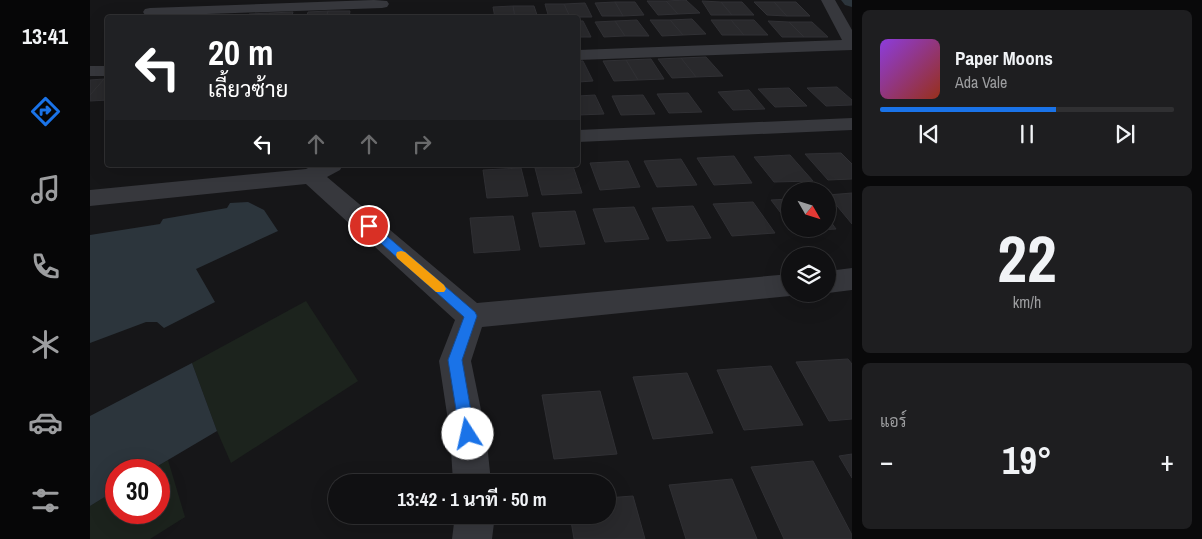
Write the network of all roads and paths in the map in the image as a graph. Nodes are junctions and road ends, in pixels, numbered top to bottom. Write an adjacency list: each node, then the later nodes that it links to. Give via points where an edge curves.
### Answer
1 (828, 0): 4 (street)
2 (382, 7): 3 (street)
3 (150, 12)
4 (852, 45)
5 (852, 45): 6 (street)
6 (580, 55)
7 (105, 71): 8 (street)
8 (90, 72)
9 (852, 124): 10 (street)
10 (580, 136)
11 (321, 170): 12 (street); 16 (street)
12 (90, 198)
13 (852, 279): 14 (street)
14 (836, 281)
15 (781, 286): 16 (street)
16 (471, 316): 17 (street, via 455,360)
17 (471, 474)
18 (474, 524): 19 (street)
19 (472, 539)

